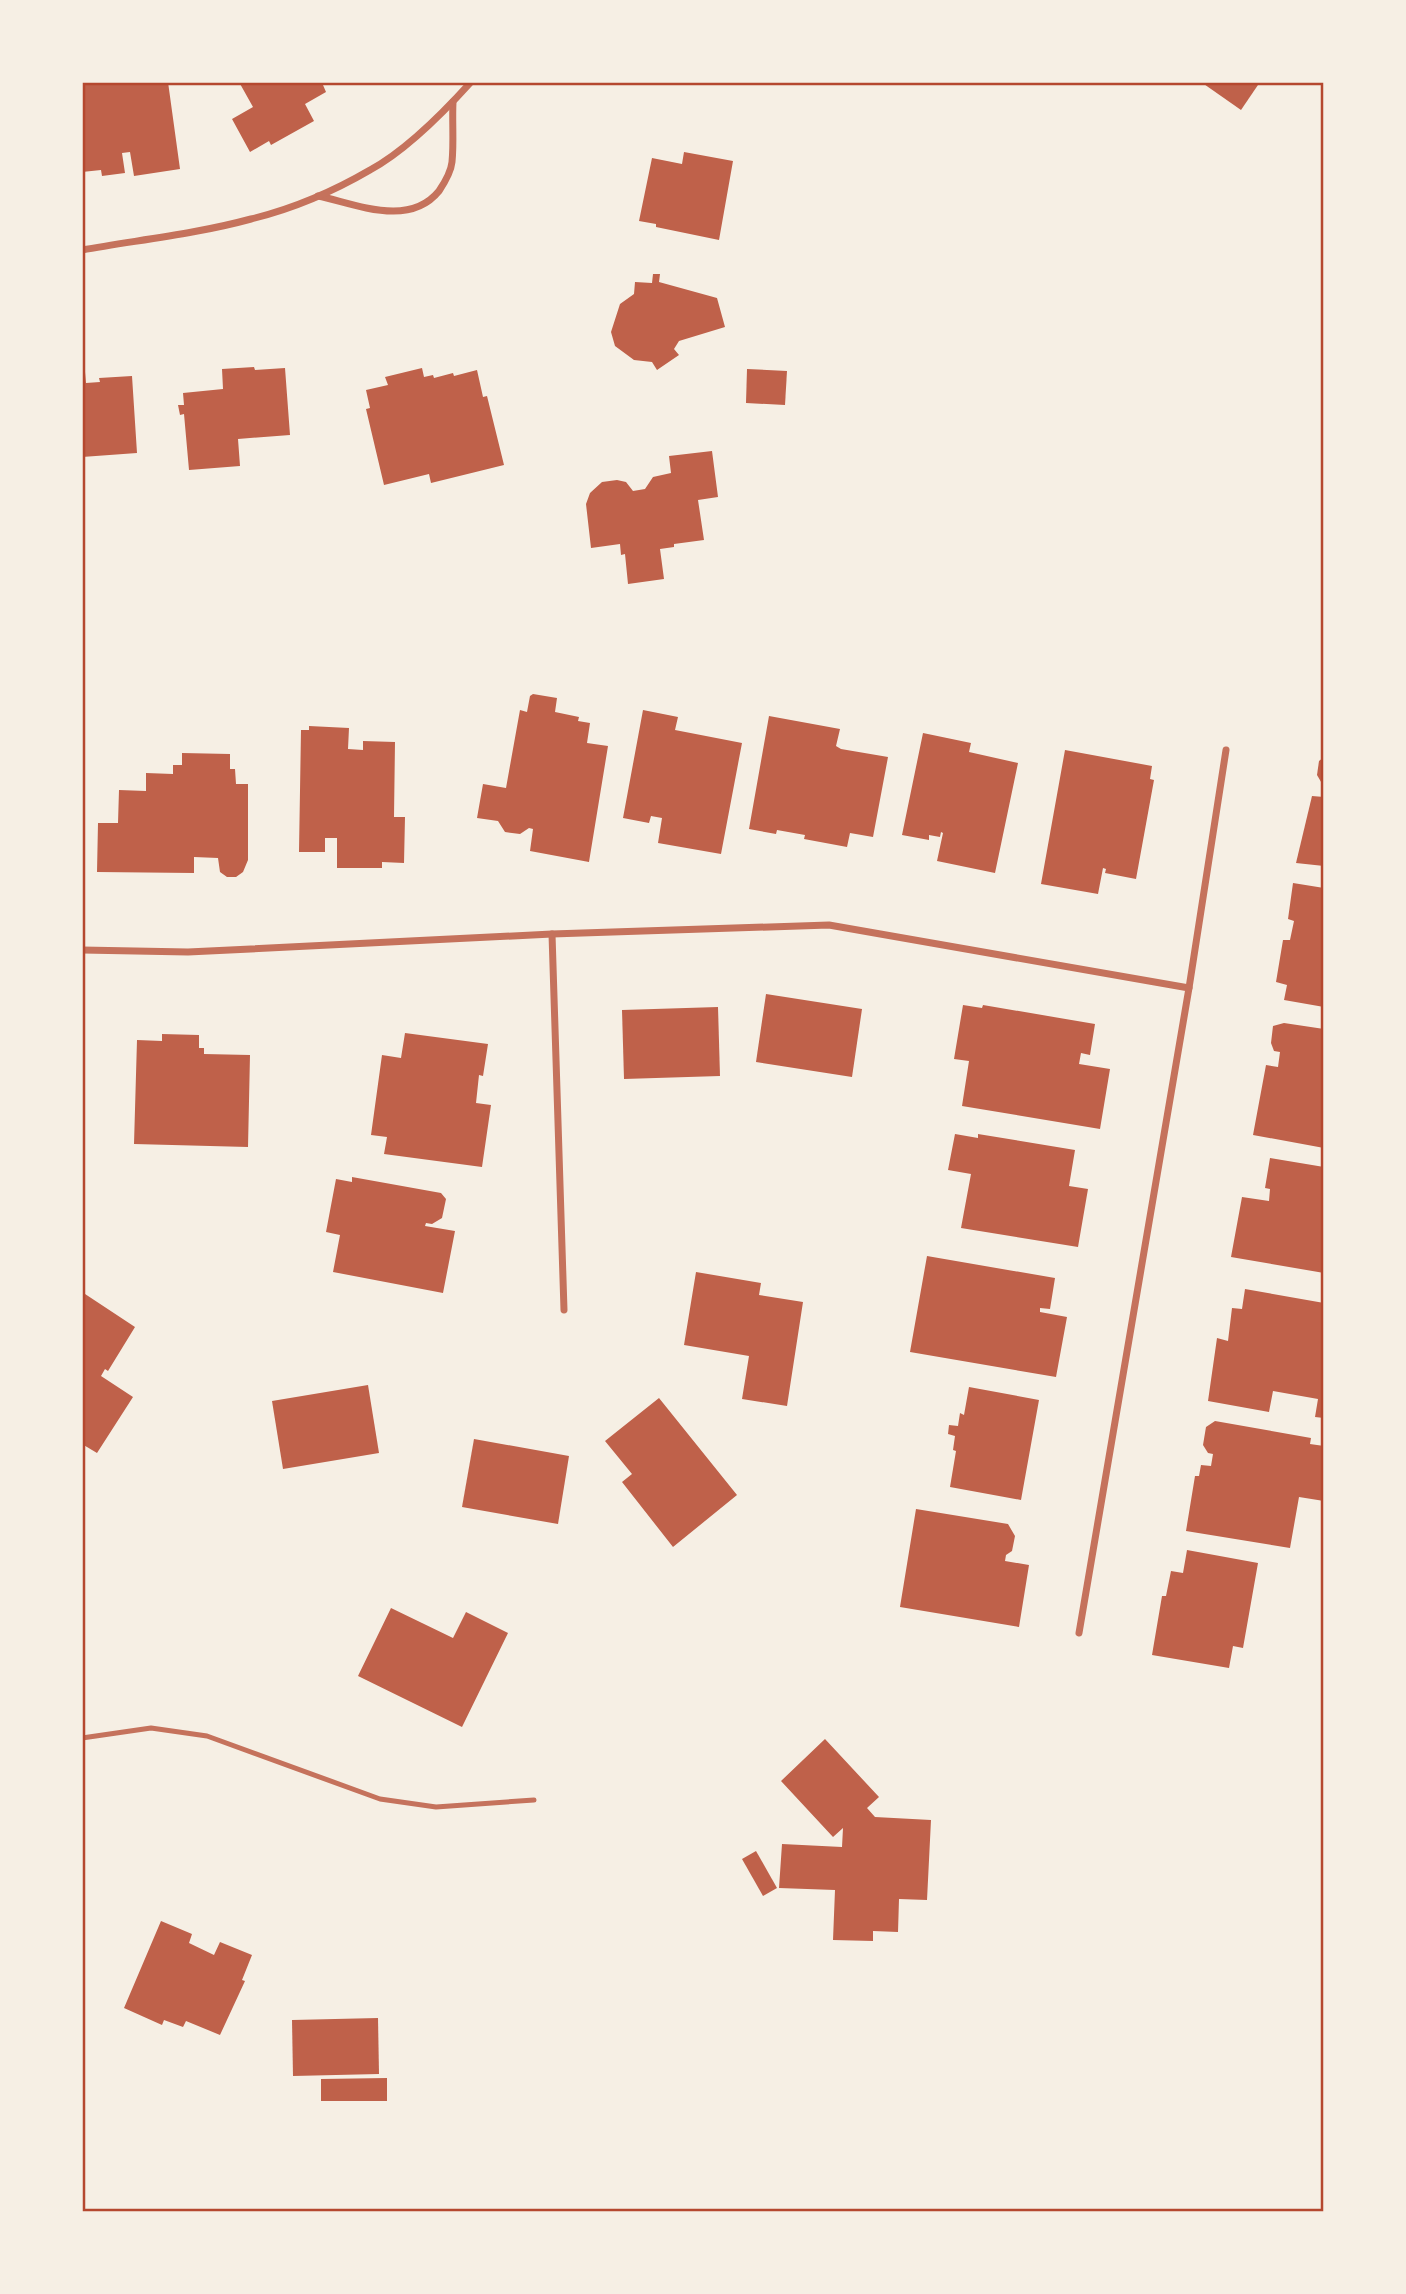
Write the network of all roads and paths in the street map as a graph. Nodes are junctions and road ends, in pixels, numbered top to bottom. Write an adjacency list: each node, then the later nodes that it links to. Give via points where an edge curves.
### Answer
1 (471, 82): 2 (street)
2 (453, 102): 3 (street, via 372,170); 3 (street, via 452,163 433,198 401,212)
3 (317, 196): 4 (street, via 252,219)
4 (82, 250)
5 (1226, 750): 8 (street)
6 (552, 934): 7 (street, via 188,952); 8 (street, via 829,925); 9 (street)
7 (82, 950)
8 (1189, 988): 10 (street)
9 (564, 1310)
10 (1079, 1633)
11 (82, 1738): 12 (lane, via 150,1728 206,1736 380,1799 436,1807)
12 (534, 1800)

